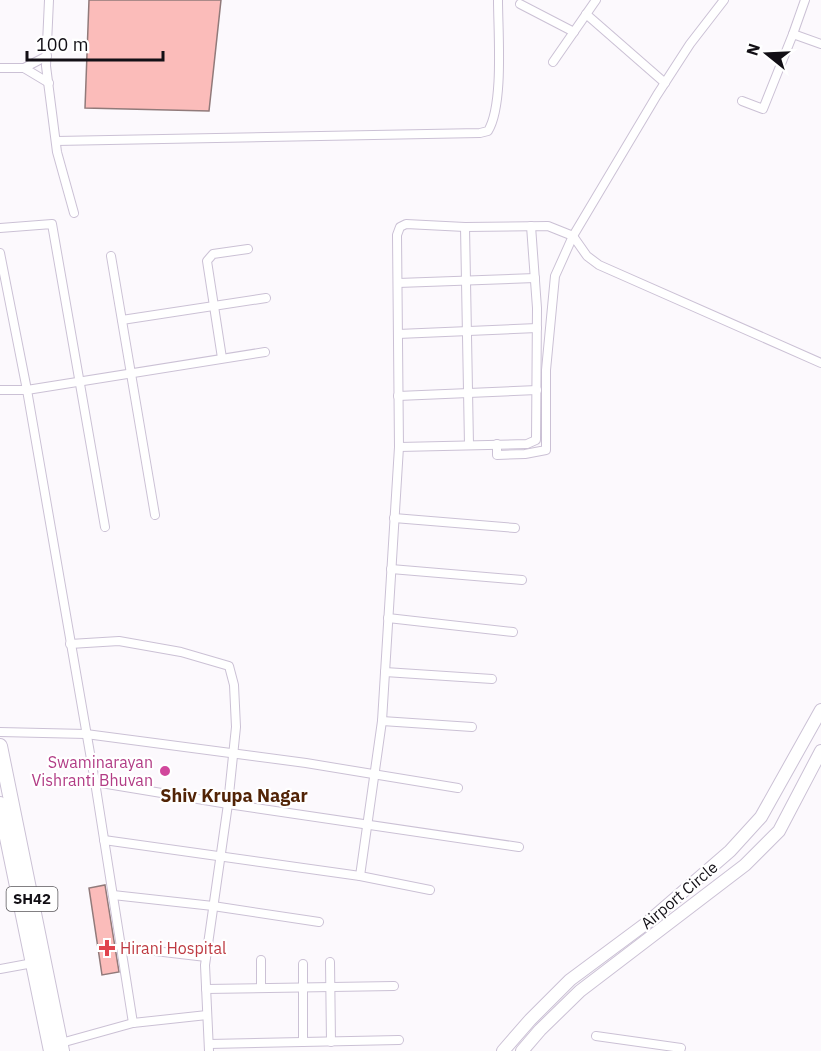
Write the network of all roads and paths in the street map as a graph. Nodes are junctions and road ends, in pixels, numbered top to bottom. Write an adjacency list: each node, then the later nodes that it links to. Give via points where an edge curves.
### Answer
1 (49, 0): 11 (street)
2 (498, 0): 18 (street, via 498,87 488,131)
3 (596, 0): 7 (street)
4 (724, 0): 16 (street)
5 (805, 0): 9 (street)
6 (520, 4): 8 (street)
7 (586, 14): 8 (street); 16 (street)
8 (574, 32): 12 (street)
9 (793, 34): 10 (street); 17 (street, via 763,109)
10 (821, 44)
11 (47, 56): 14 (street); 15 (street)
12 (553, 62)
13 (0, 68): 14 (street)
14 (24, 68): 15 (street)
15 (49, 83): 18 (street)
16 (665, 83): 23 (street)
17 (742, 101)
18 (56, 141): 19 (street)
19 (74, 213)
20 (531, 225): 21 (street); 23 (street, via 548,226); 27 (street)
21 (465, 227): 28 (street); 29 (street, via 400,227)
22 (0, 228): 40 (street, via 52,224)
23 (573, 236): 38 (street, via 599,265); 46 (street, via 555,276 546,370 546,450 497,455)
24 (248, 249): 31 (street, via 208,257)
25 (0, 253): 42 (street)
26 (111, 256): 32 (street)
27 (534, 278): 28 (street); 33 (street)
28 (466, 280): 29 (street); 34 (street)
29 (398, 283): 35 (street)
30 (266, 298): 31 (street)
31 (215, 305): 32 (street); 37 (street)
32 (122, 320): 39 (street)
33 (537, 328): 34 (street); 43 (street)
34 (467, 331): 35 (street); 44 (street)
35 (398, 334): 45 (street)
36 (265, 352): 37 (street)
37 (222, 358): 39 (street)
38 (821, 363)
39 (132, 373): 40 (street); 49 (street)
40 (79, 381): 42 (street); 51 (street)
41 (0, 390): 42 (street)
42 (27, 390): 57 (street)
43 (537, 390): 44 (street); 46 (street, via 537,440)
44 (468, 393): 45 (street); 47 (street)
45 (398, 396): 48 (street)
46 (497, 444): 47 (street)
47 (469, 445): 48 (street)
48 (399, 447): 50 (street)
49 (155, 515)
50 (394, 518): 52 (street); 53 (street)
51 (105, 527)
52 (515, 528)
53 (391, 569): 54 (street); 55 (street)
54 (522, 580)
55 (387, 618): 56 (street); 58 (street)
56 (513, 632)
57 (70, 644): 64 (street); 67 (street, via 119,641 181,652 229,666 236,717)
58 (385, 672): 59 (street); 61 (street)
59 (492, 679)
60 (821, 710): 103 (main road, Airport Circle, via 761,817 730,851 648,922 570,980)
61 (382, 721): 62 (street); 68 (street)
62 (472, 728)
63 (0, 732): 64 (street)
64 (86, 734): 67 (street); 69 (street)
65 (0, 747): 101 (main road, SH42)
66 (821, 751): 104 (main road, Airport Circle, via 779,831 746,865 580,991)
67 (233, 754): 68 (street); 72 (street)
68 (374, 776): 70 (street); 73 (street)
69 (95, 782): 72 (street); 74 (street)
70 (458, 788)
71 (0, 804): 86 (main road, SH42)
72 (228, 804): 73 (street); 76 (street)
73 (367, 825): 75 (street); 77 (street)
74 (104, 840): 76 (street); 79 (street)
75 (519, 847)
76 (220, 857): 77 (street); 80 (street)
77 (360, 876): 78 (street)
78 (430, 890)
79 (113, 895): 80 (street); 82 (street)
80 (213, 906): 81 (street); 83 (street)
81 (319, 922)
82 (121, 947): 83 (street); 95 (street)
83 (206, 957): 93 (street)
84 (261, 960): 92 (street)
85 (330, 962): 91 (street)
86 (33, 963): 88 (street); 101 (main road, SH42)
87 (303, 964): 90 (street)
88 (0, 969)
89 (394, 986): 91 (street)
90 (303, 987): 91 (street); 92 (street); 98 (street)
91 (330, 987): 99 (street)
92 (261, 988): 93 (street)
93 (206, 989): 94 (street)
94 (207, 1015): 95 (street); 102 (street)
95 (133, 1023): 101 (street)
96 (596, 1036): 105 (street, via 681,1048)
97 (399, 1040): 99 (street)
98 (303, 1042): 99 (street); 100 (street)
99 (331, 1042)
100 (262, 1047): 102 (street)
101 (58, 1048)
102 (209, 1048)
103 (503, 1051)
104 (522, 1051)
105 (680, 1051)

